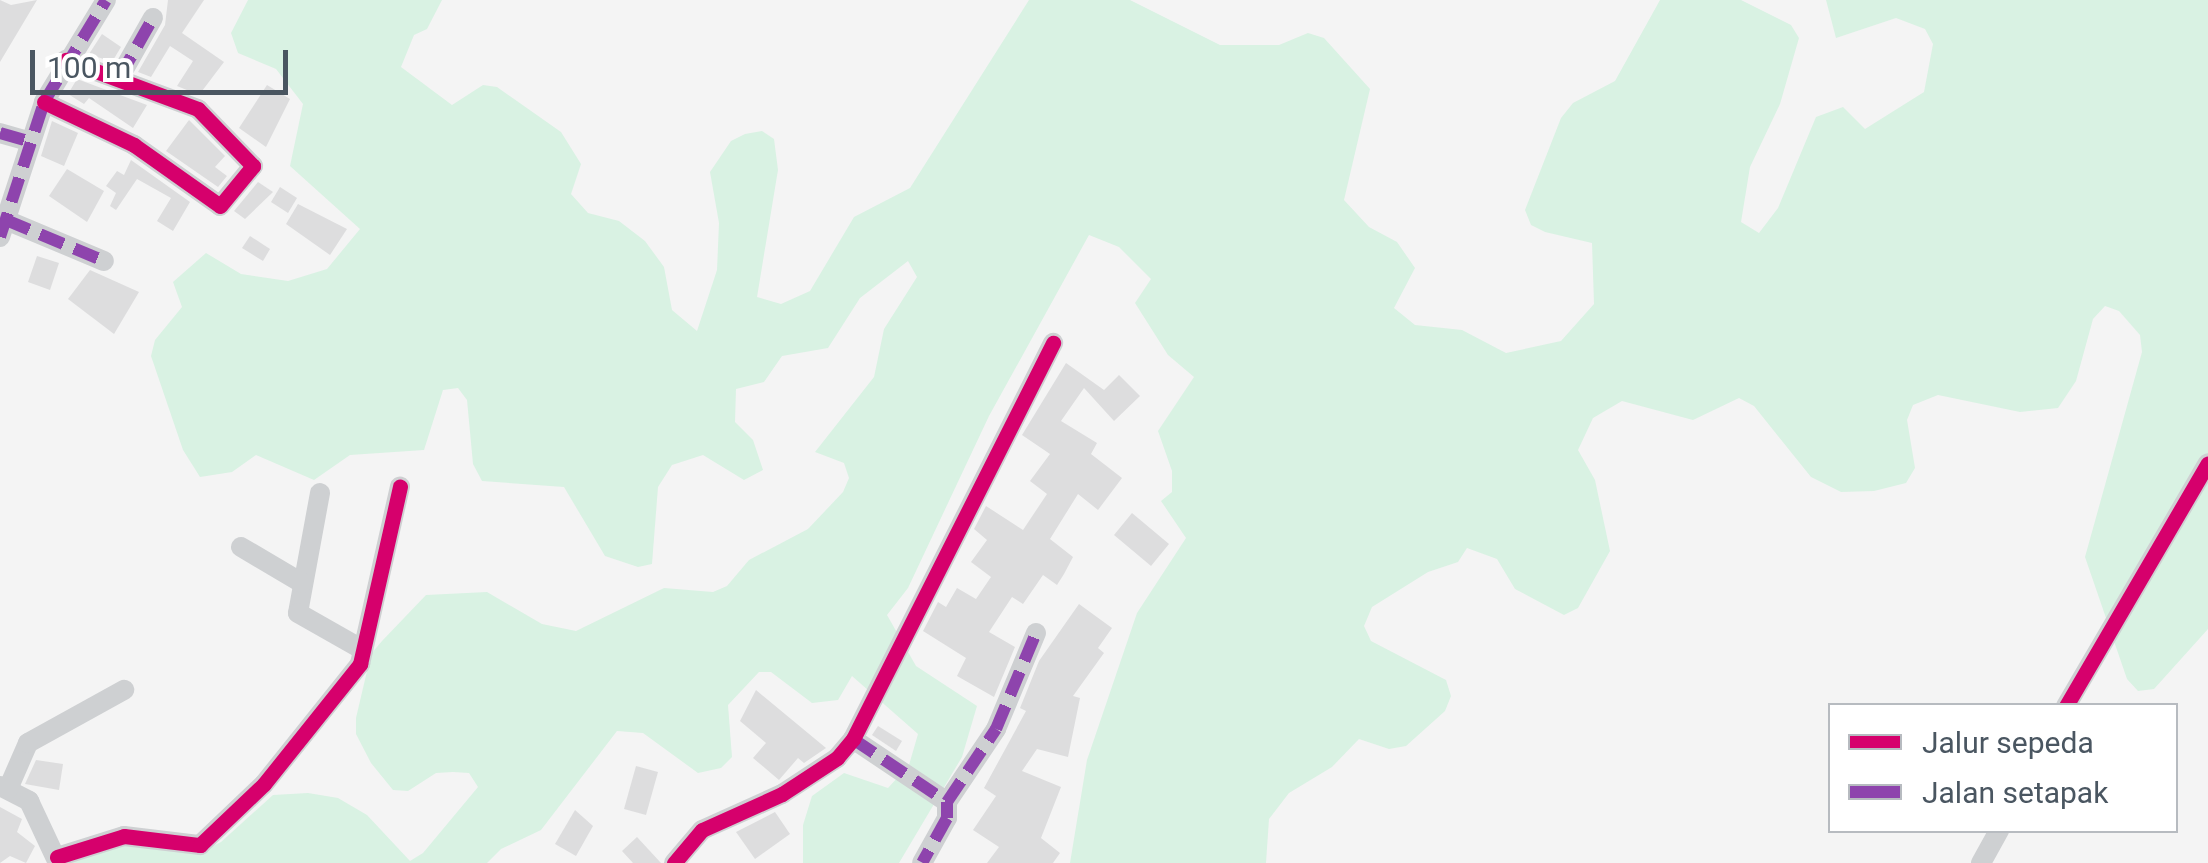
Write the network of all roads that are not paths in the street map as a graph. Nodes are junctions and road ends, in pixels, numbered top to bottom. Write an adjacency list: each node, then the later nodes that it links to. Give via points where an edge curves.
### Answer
1 (106, 0): 3 (street)
2 (153, 18): 4 (street)
3 (66, 60): 4 (street); 5 (street)
4 (119, 78): 5 (street, via 208,116 252,159 222,206 134,145)
5 (44, 102): 7 (street)
6 (0, 133): 7 (street)
7 (28, 140): 8 (street)
8 (3, 229): 9 (street)
9 (104, 262)
10 (1053, 343): 20 (street)
11 (2208, 463): 19 (street)
12 (400, 486): 17 (street)
13 (320, 493): 15 (street)
14 (241, 548): 15 (street)
15 (302, 583): 17 (street, via 300,617)
16 (1036, 632): 22 (street, via 996,729)
17 (364, 650): 24 (street, via 354,676 308,734 206,840 193,846 124,836)
18 (124, 690): 21 (street, via 28,744)
19 (2068, 703)
20 (853, 739): 22 (street); 25 (street, via 796,786 702,830)
21 (4, 788): 24 (street, via 29,801)
22 (947, 802): 26 (street, via 947,818)
23 (1996, 833): 27 (street)
24 (58, 860)
25 (674, 863)
26 (922, 863)
27 (1981, 863)

